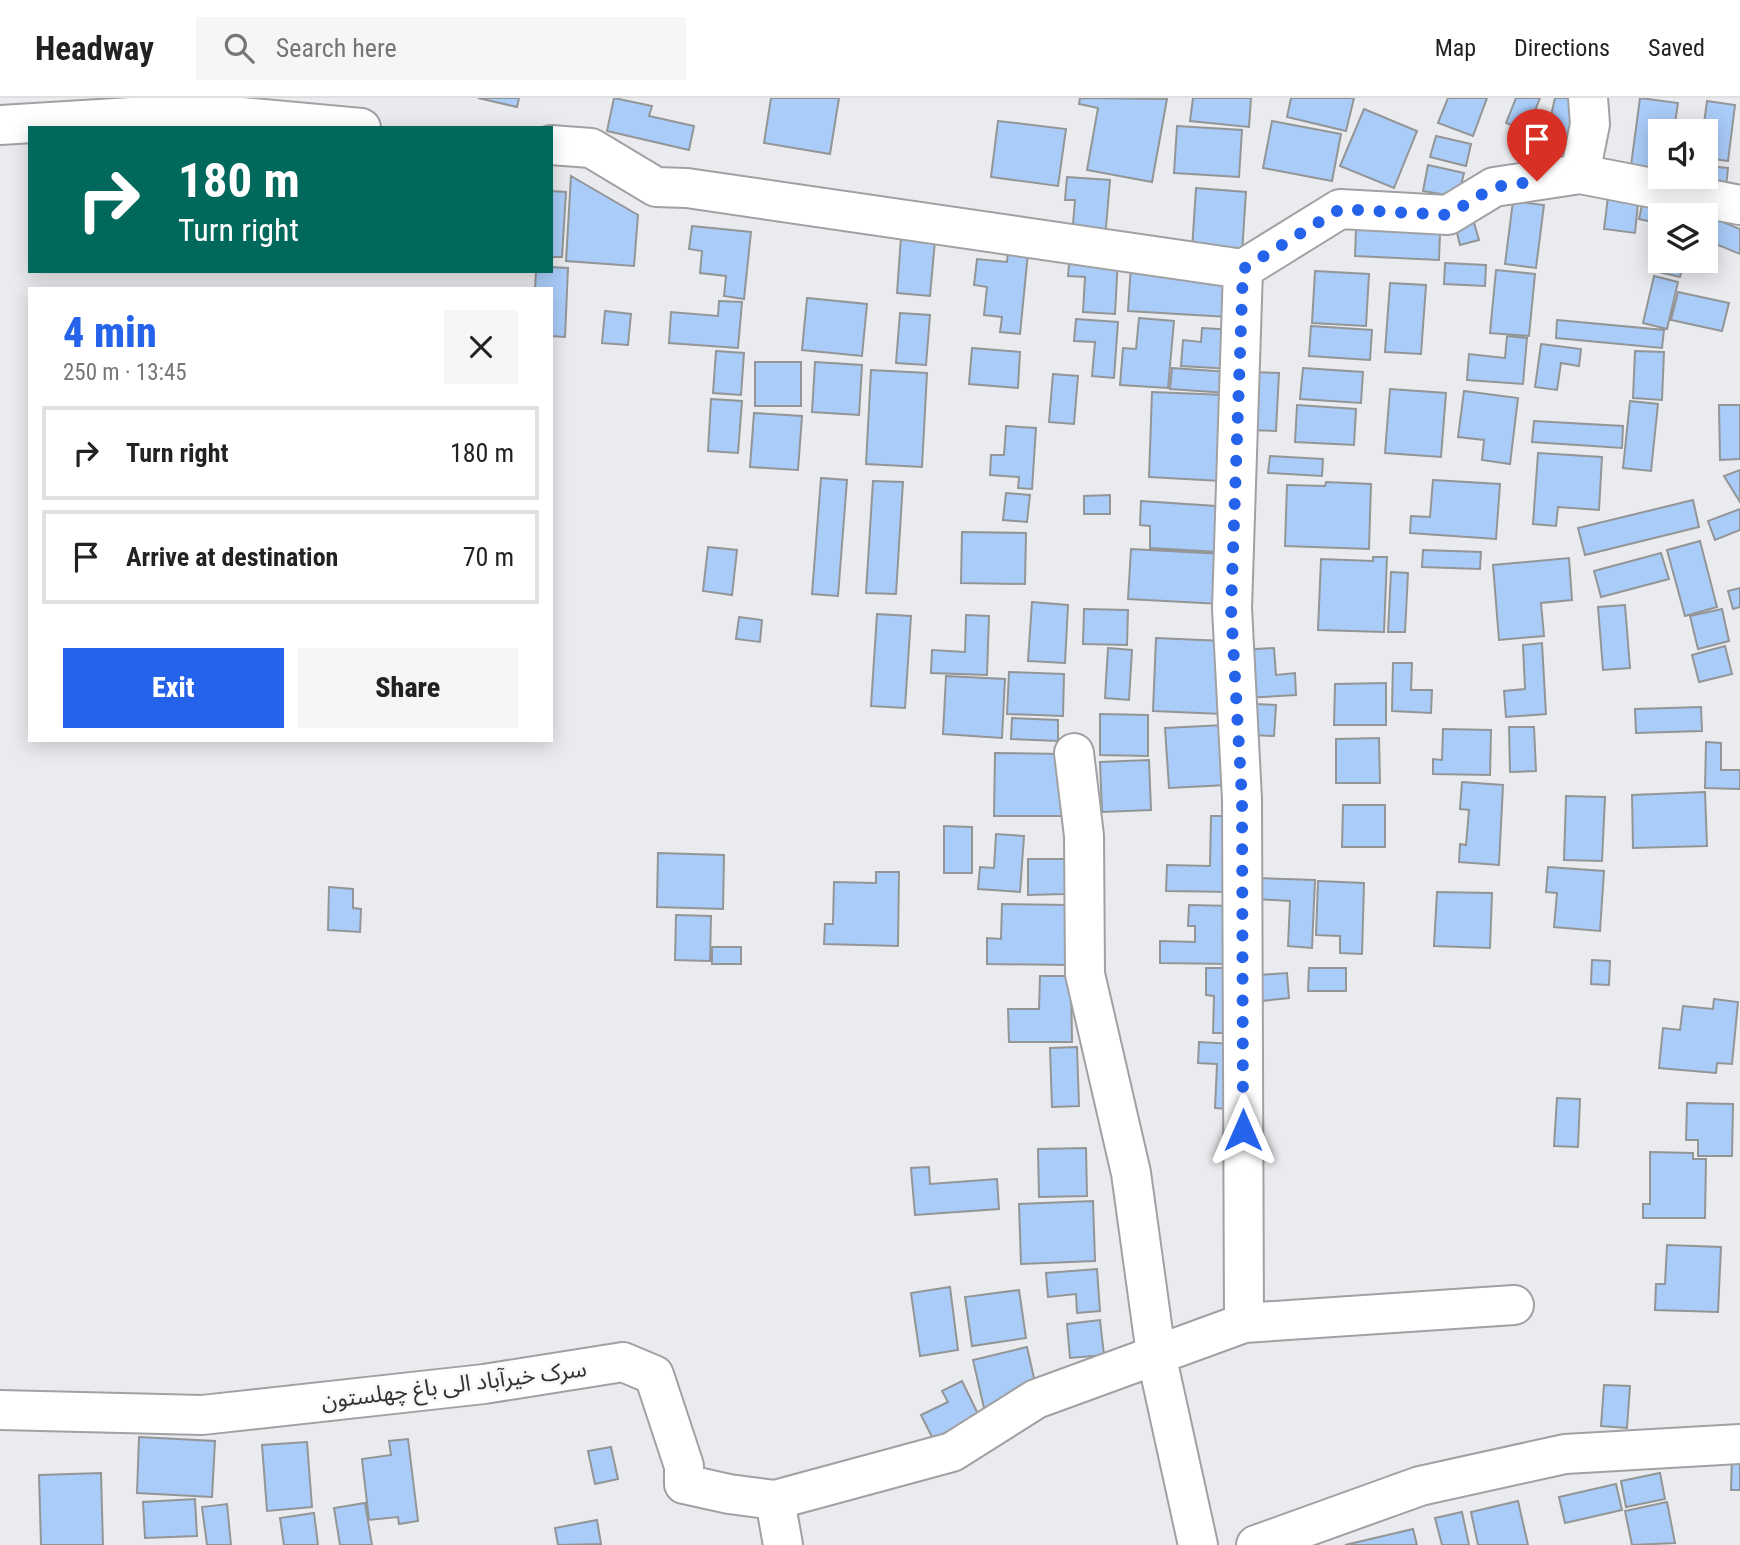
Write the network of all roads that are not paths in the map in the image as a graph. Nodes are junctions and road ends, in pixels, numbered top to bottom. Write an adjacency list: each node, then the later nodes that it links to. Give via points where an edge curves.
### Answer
1 (1588, 98): 6 (street, via 1590,124)
2 (200, 106): 3 (street); 4 (street)
3 (0, 125)
4 (346, 126)
5 (553, 145): 8 (street, via 591,148 656,187)
6 (1580, 174): 7 (street); 8 (street, via 1494,187 1448,215 1340,209)
7 (1740, 205)
8 (1243, 269): 11 (street, via 1231,608 1242,799)
9 (1074, 753): 12 (street, via 1084,836 1085,974 1131,1173)
10 (1514, 1305): 11 (street)
11 (1244, 1323): 12 (street)
12 (1156, 1354): 15 (street, via 1036,1399 952,1452); 17 (street)
13 (0, 1410): 15 (street, سرک خیرآباد الی باغ چهلستون, via 202,1415 484,1384 623,1362 654,1375 684,1466 684,1484)
14 (1740, 1444): 18 (street, via 1565,1454 1420,1486)
15 (775, 1500): 16 (street)
16 (783, 1545)
17 (1198, 1545)
18 (1256, 1545)

